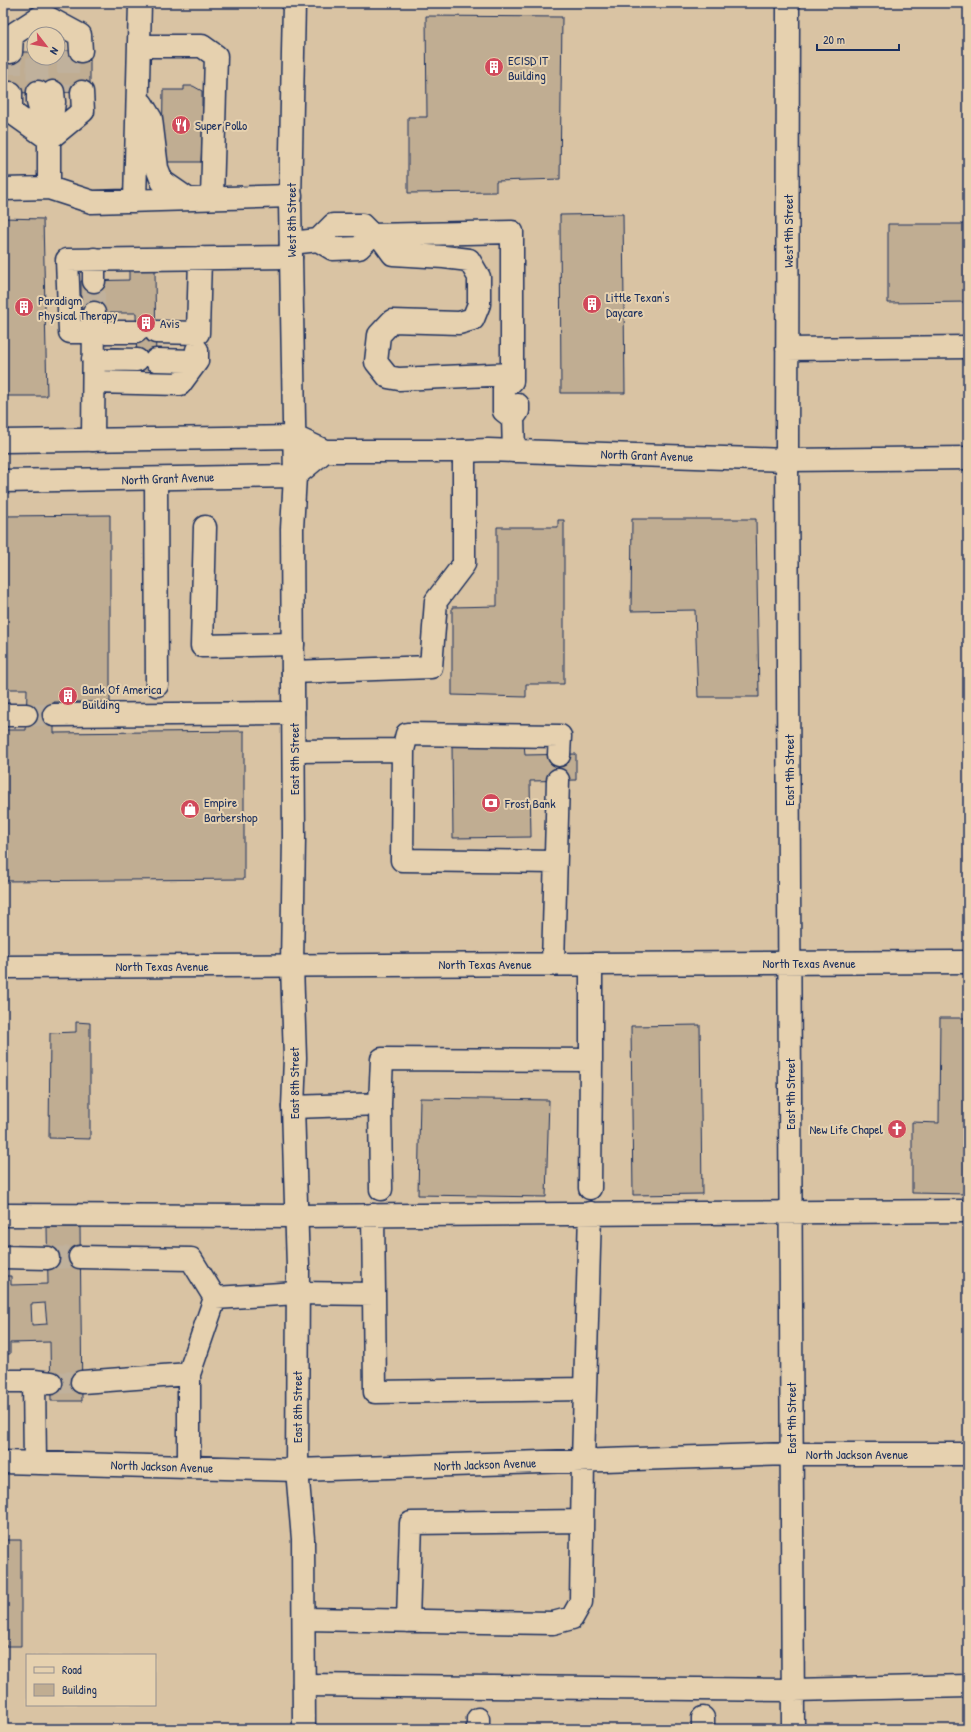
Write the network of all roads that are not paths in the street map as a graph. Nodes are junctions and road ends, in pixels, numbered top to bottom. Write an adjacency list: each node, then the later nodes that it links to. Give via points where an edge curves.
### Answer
1 (140, 3): 5 (street)
2 (294, 3): 13 (street, West 8th Street)
3 (788, 3): 25 (street, West 9th Street)
4 (43, 22): 6 (street, via 80,35); 7 (street, via 22,42)
5 (139, 46): 9 (street); 14 (street, via 202,46 216,56)
6 (74, 51)
7 (17, 52)
8 (46, 92): 10 (street, via 54,102); 10 (street, via 83,111); 10 (street, via 11,112)
9 (138, 98): 15 (street, via 151,119 157,168 162,181); 16 (street)
10 (49, 139): 11 (street)
11 (49, 188): 12 (street); 16 (street, via 92,202)
12 (3, 189)
13 (291, 196): 14 (street); 18 (street, West 8th Street)
14 (212, 198): 15 (street)
15 (188, 199): 16 (street)
16 (135, 201)
17 (375, 235): 18 (street, via 362,225 333,225 318,240); 28 (street, via 512,232); 28 (street, via 393,254 469,260 479,277 479,304 473,319 459,323 392,321 379,335 376,362 388,377 399,380)
18 (291, 250): 19 (street); 30 (street, West 8th Street)
19 (200, 258): 20 (street); 23 (street)
20 (94, 259): 21 (street); 22 (street, via 67,260 70,332)
21 (94, 280)
22 (94, 322): 23 (street, via 146,332); 26 (street)
23 (198, 333): 27 (street)
24 (968, 347): 25 (street)
25 (788, 348): 37 (street, West 9th Street)
26 (93, 359): 27 (street); 29 (street)
27 (197, 361): 29 (street, via 180,384)
28 (512, 378): 35 (street, via 519,388 518,411 513,418)
29 (94, 382): 31 (street)
30 (295, 437): 31 (street, North Grant Avenue); 33 (street, North Grant Avenue); 38 (street, East 8th Street)
31 (93, 440): 32 (street, North Grant Avenue)
32 (3, 441)
33 (325, 451): 34 (street, North Grant Avenue); 38 (street)
34 (464, 451): 35 (street, North Grant Avenue); 43 (street, via 464,564 436,601 432,667)
35 (514, 451): 37 (street, North Grant Avenue)
36 (968, 458): 37 (street, North Grant Avenue)
37 (787, 460): 55 (street, East 9th Street)
38 (295, 476): 39 (street, North Grant Avenue); 42 (street, East 8th Street, via 292,529)
39 (156, 479): 40 (street, North Grant Avenue); 44 (street)
40 (3, 481)
41 (205, 527): 42 (street, via 202,646)
42 (293, 644): 43 (street, East 8th Street)
43 (293, 672): 45 (street, East 8th Street)
44 (157, 685)
45 (294, 713): 48 (street); 49 (street, East 8th Street)
46 (3, 714): 47 (street)
47 (26, 715)
48 (54, 715)
49 (294, 750): 50 (street); 58 (street, East 8th Street)
50 (403, 750): 51 (street, via 407,734 560,736); 53 (street, via 402,860)
51 (560, 755)
52 (558, 780): 53 (street)
53 (555, 862): 56 (street)
54 (968, 962): 55 (street, North Texas Avenue)
55 (790, 963): 57 (street, North Texas Avenue); 66 (street, East 9th Street)
56 (553, 964): 57 (street, North Texas Avenue); 58 (street, North Texas Avenue)
57 (591, 964): 60 (street)
58 (292, 965): 59 (street, North Texas Avenue); 62 (street, East 8th Street, via 295,1058)
59 (3, 967)
60 (591, 1060): 61 (street, via 382,1059); 63 (street)
61 (380, 1104): 62 (street); 64 (street)
62 (293, 1107): 70 (street, East 8th Street)
63 (590, 1188)
64 (382, 1189)
65 (968, 1211): 66 (street)
66 (790, 1212): 67 (street); 81 (street, East 9th Street)
67 (590, 1213): 69 (street); 80 (street)
68 (3, 1215): 70 (street)
69 (373, 1215): 70 (street); 75 (street)
70 (296, 1216): 74 (street, East 8th Street)
71 (3, 1257): 73 (street)
72 (80, 1257): 76 (street, via 191,1259)
73 (48, 1258)
74 (298, 1293): 75 (street); 76 (street); 87 (street, East 8th Street)
75 (374, 1294): 80 (street, via 375,1392)
76 (215, 1298): 77 (street)
77 (190, 1374): 79 (street); 86 (street)
78 (3, 1381): 85 (street, via 42,1382)
79 (82, 1382)
80 (585, 1388): 83 (street)
81 (791, 1454): 82 (street, North Jackson Avenue); 83 (street, North Jackson Avenue); 93 (street, East 9th Street)
82 (968, 1454)
83 (583, 1461): 87 (street, North Jackson Avenue); 88 (street)
84 (3, 1462): 85 (street, North Jackson Avenue)
85 (35, 1463): 86 (street, North Jackson Avenue)
86 (189, 1467): 87 (street, North Jackson Avenue)
87 (297, 1470): 89 (street, East 8th Street, via 303,1538)
88 (582, 1521): 90 (street, via 581,1602 572,1618 553,1623); 90 (street, via 412,1523)
89 (304, 1619): 90 (street); 91 (street, East 8th Street)
90 (408, 1621)
91 (304, 1685): 93 (street); 94 (street, East 8th Street)
92 (968, 1686): 93 (street)
93 (793, 1690): 95 (street, East 9th Street)
94 (304, 1729)
95 (793, 1729)

